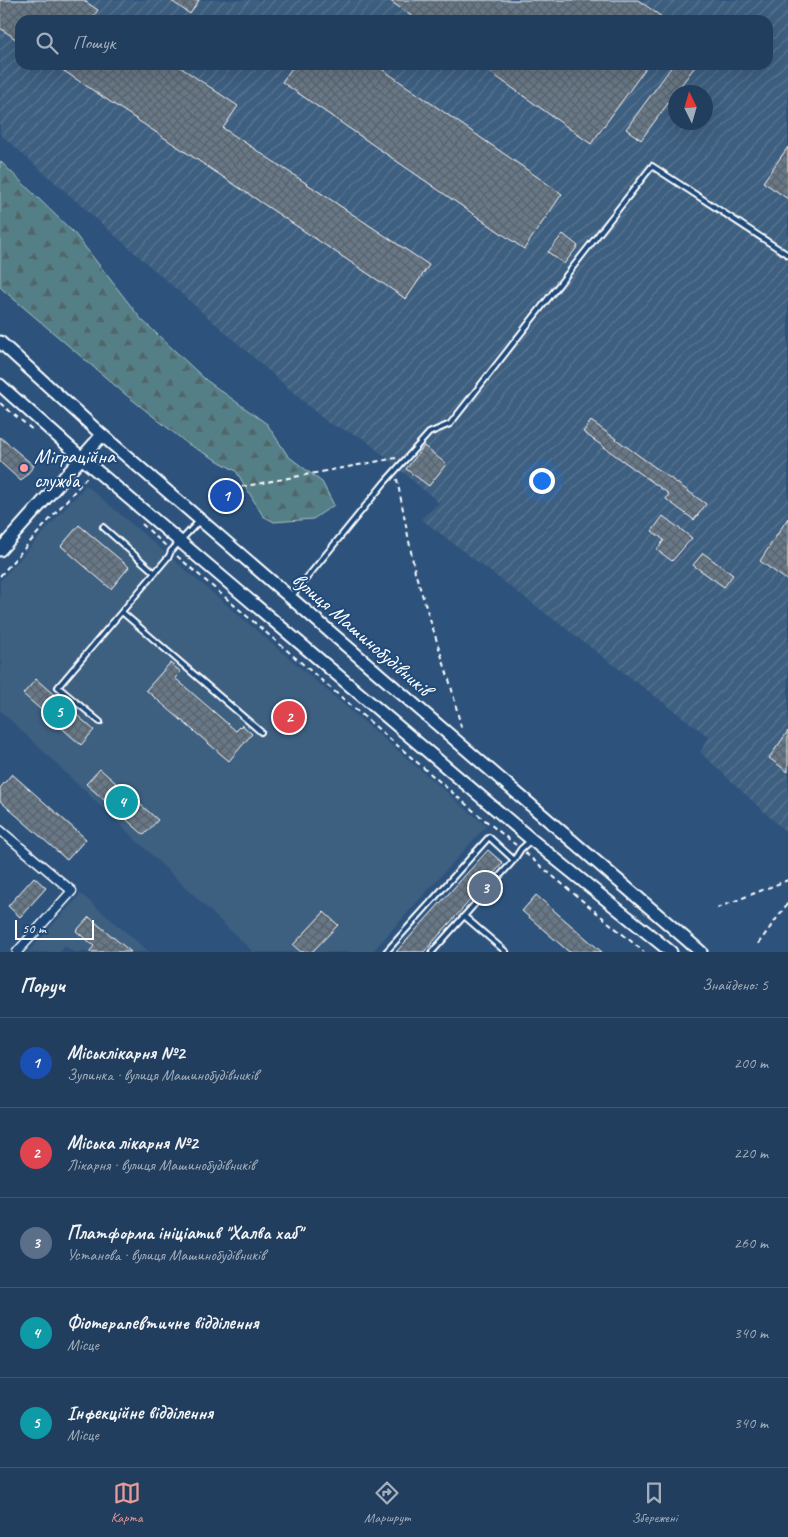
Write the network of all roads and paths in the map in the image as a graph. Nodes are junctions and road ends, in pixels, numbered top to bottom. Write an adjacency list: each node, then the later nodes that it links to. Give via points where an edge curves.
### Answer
1 (788, 254): 5 (lane, via 652,166 450,424 429,433)
2 (0, 342): 4 (street, вулиця Машинобудівників)
3 (0, 385): 6 (street)
4 (102, 435): 6 (street); 11 (street, вулиця Машинобудівників)
5 (409, 456): 7 (lane); 9 (path)
6 (82, 458): 13 (street); 14 (street)
7 (395, 470): 18 (lane); 21 (path, via 416,572)
8 (88, 476): 17 (path)
9 (224, 490)
10 (136, 520): 15 (path)
11 (200, 520): 13 (lane); 18 (street, вулиця Машинобудівників)
12 (103, 527): 16 (lane)
13 (181, 542): 15 (lane); 23 (street)
14 (0, 550)
15 (171, 551): 16 (lane); 24 (path)
16 (155, 572): 19 (lane)
17 (0, 576)
18 (290, 598): 40 (street, вулиця Машинобудівників)
19 (122, 612): 20 (lane, via 58,687); 22 (lane)
20 (100, 722)
21 (462, 731)
22 (261, 732)
23 (472, 789): 24 (path); 26 (street)
24 (475, 812): 27 (path)
25 (0, 830): 34 (street, via 72,891)
26 (532, 840): 27 (lane); 39 (street)
27 (521, 849): 28 (lane); 38 (path)
28 (514, 860): 32 (lane); 35 (lane, via 489,837)
29 (788, 880): 31 (path)
30 (788, 903): 33 (path)
31 (717, 908)
32 (464, 916): 36 (lane); 37 (lane)
33 (758, 944)
34 (17, 952)
35 (386, 952)
36 (432, 952)
37 (506, 952)
38 (644, 952)
39 (671, 952)
40 (700, 952)

